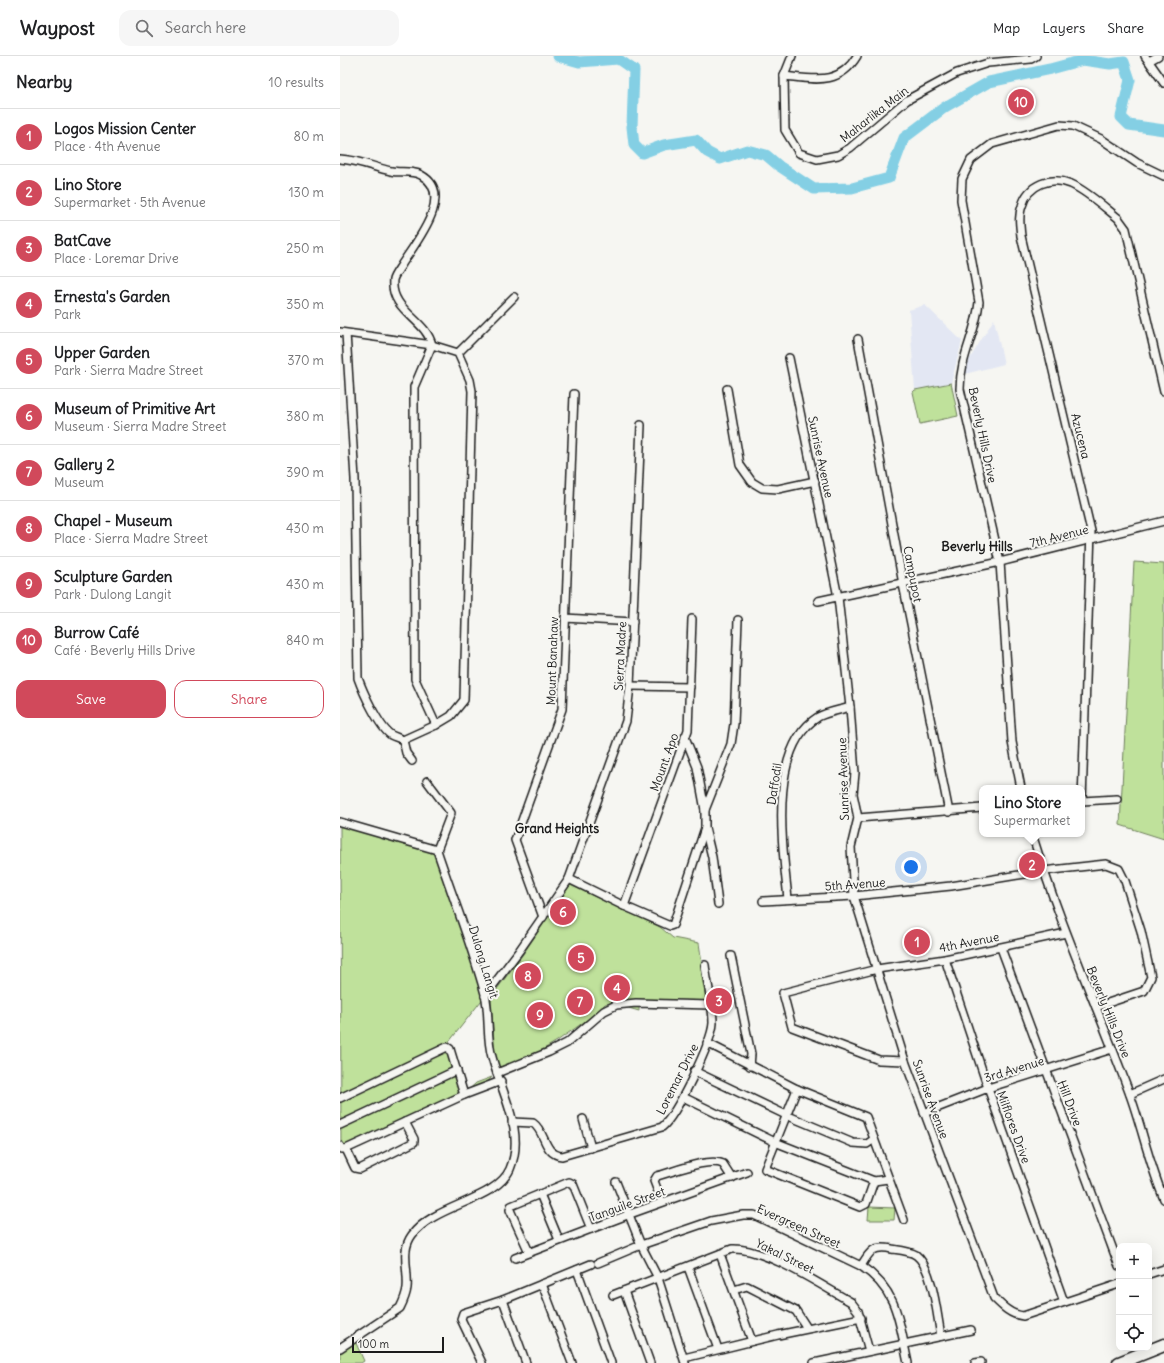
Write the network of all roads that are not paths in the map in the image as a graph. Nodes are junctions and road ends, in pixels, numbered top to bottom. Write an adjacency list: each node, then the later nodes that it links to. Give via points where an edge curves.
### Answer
1 (792, 56): 7 (street, Maharlika Main)
2 (857, 56): 7 (street, via 851,66 837,76 820,80)
3 (1036, 56): 6 (street, Maharlika Main, via 1031,59)
4 (1158, 56): 5 (street)
5 (1147, 59): 8 (street)
6 (988, 60): 7 (street, Maharlika Main, via 957,73 907,100 850,148 838,155 817,159 799,153 785,130)
7 (784, 76)
8 (1164, 83)
9 (340, 159): 14 (street, via 358,161 392,171 420,174 435,190 436,201 428,221 393,279 395,295 403,310 426,331)
10 (1164, 176): 24 (street, Beverly Hills Drive, via 1137,163 1101,139 1074,126 1059,125 992,144 971,160 962,179 961,200 979,302 978,315 962,364 960,389)
11 (514, 297): 15 (street)
12 (343, 332): 14 (street); 37 (street, via 355,479 358,678 367,700 390,734)
13 (858, 339): 25 (street, Campupot)
14 (432, 345): 15 (street); 35 (street, via 414,387 415,679)
15 (458, 353): 35 (street, via 472,391 464,700 451,716)
16 (789, 358): 21 (street, Sunrise Avenue)
17 (727, 389): 21 (street, via 740,465 752,482 762,488 778,489)
18 (1164, 392): 23 (street, Azucena, via 1126,229 1118,218 1081,190 1062,181 1047,182 1034,188 1025,198 1020,214 1021,236 1090,520)
19 (574, 394): 28 (street, Mount Banahaw)
20 (641, 425): 31 (street, Sierra Madre)
21 (815, 481): 26 (street, Sunrise Avenue)
22 (1164, 521): 23 (street, 7th Avenue)
23 (1091, 540): 24 (street, 7th Avenue); 41 (street, Azucena)
24 (1000, 562): 25 (street, 7th Avenue); 40 (street, Beverly Hills Drive, via 1012,742)
25 (903, 584): 26 (street, 7th Avenue); 46 (street, Campupot)
26 (838, 597): 27 (street, 7th Avenue); 34 (street, Sunrise Avenue)
27 (818, 601)
28 (565, 618): 31 (street); 59 (street, Mount Banahaw, via 562,709 515,840)
29 (692, 620): 33 (street, Mount. Apo)
30 (738, 620): 45 (street, via 731,744)
31 (633, 622): 32 (street, Sierra Madre)
32 (630, 686): 33 (street); 53 (street, Sierra Madre, via 626,721)
33 (690, 687): 36 (street, Mount. Apo, via 688,730)
34 (850, 707): 47 (street, Sunrise Avenue, via 855,772 853,794); 55 (street, Daffodil, via 819,717 803,731 792,747 780,817)
35 (436, 725): 37 (street)
36 (685, 737): 45 (street, via 697,767); 58 (street, Mount. Apo)
37 (403, 740): 38 (street, via 406,753)
38 (412, 761)
39 (427, 781): 51 (street, via 451,813)
40 (1020, 785)
41 (1083, 785)
42 (1117, 799): 43 (street)
43 (1085, 801)
44 (979, 808): 46 (street)
45 (704, 810): 49 (street)
46 (949, 812): 47 (street)
47 (858, 818): 54 (street, Sunrise Avenue, via 851,847)
48 (340, 822): 51 (street)
49 (705, 828): 57 (street, via 712,857); 58 (street, via 674,922 670,926)
50 (1033, 837): 52 (street, Beverly Hills Drive)
51 (437, 850): 66 (street, Dulong Langit)
52 (1043, 871): 54 (street, 5th Avenue, via 951,886); 60 (street, Beverly Hills Drive); 68 (street, 5th Avenue, via 1106,864 1119,869 1125,881 1141,931 1151,977 1144,991)
53 (569, 879): 58 (street); 59 (street, Sierra Madre)
54 (854, 896): 55 (street, 5th Avenue); 65 (street, Sunrise Avenue)
55 (788, 899): 56 (street, 5th Avenue)
56 (763, 901)
57 (718, 904)
58 (624, 906)
59 (543, 917): 66 (street, Sierra Madre)
60 (1066, 933): 61 (street, 4th Avenue); 68 (street, Beverly Hills Drive)
61 (1001, 948): 63 (street, 4th Avenue); 75 (street, Hill Drive)
62 (731, 956): 72 (street, via 751,1054)
63 (945, 959): 65 (street, 4th Avenue); 79 (street, Milflores Drive)
64 (705, 965): 67 (street, Loremar Drive)
65 (877, 969): 71 (street, Sunrise Avenue); 71 (street, 4th Avenue, via 783,993 792,1027 879,1060)
66 (485, 996): 76 (street, Dulong Langit, via 489,1044)
67 (710, 1006): 69 (street, Loremar Drive, via 713,1024); 76 (street, via 636,1003 616,1005 604,1010 567,1043)
68 (1096, 1007): 70 (street, Beverly Hills Drive)
69 (708, 1043): 72 (street); 74 (street, Loremar Drive)
70 (1112, 1049): 75 (street, 3rd Avenue); 81 (street, Beverly Hills Drive)
71 (905, 1062): 85 (street, Sunrise Avenue)
72 (750, 1066): 80 (street)
73 (457, 1070): 82 (street); 84 (street, via 450,1050 445,1047); 90 (street)
74 (694, 1071): 83 (street, Loremar Drive); 86 (street)
75 (1046, 1071): 79 (street, 3rd Avenue); 111 (street, Hill Drive)
76 (497, 1073): 78 (street, Dulong Langit)
77 (1164, 1079): 81 (street)
78 (501, 1081): 82 (street); 89 (street, Dulong Langit)
79 (988, 1088): 85 (street, 3rd Avenue); 124 (street, Milflores Drive)
80 (797, 1089): 86 (street); 91 (street, via 866,1117)
81 (1130, 1094): 101 (street, Beverly Hills Drive, via 1155,1179)
82 (464, 1095): 88 (street)
83 (683, 1097): 92 (street); 94 (street, Loremar Drive, via 668,1122 662,1127)
84 (340, 1098)
85 (924, 1113): 124 (street, Sunrise Avenue, via 994,1298 1015,1315 1023,1316)
86 (786, 1115): 91 (street, via 853,1143 867,1144); 92 (street)
87 (583, 1118): 94 (street)
88 (405, 1122): 93 (street); 93 (street, via 414,1142 360,1169 355,1168)
89 (512, 1122): 94 (street, Loremar Drive, via 526,1121 538,1126 549,1150 558,1155); 132 (street, Dulong Langit, via 514,1157 506,1176 493,1189 445,1210 412,1235 405,1248 407,1288 400,1308)
90 (340, 1125)
91 (874, 1139): 97 (street)
92 (775, 1142): 98 (street); 98 (street, via 765,1169 846,1201 864,1206)
93 (343, 1148)
94 (591, 1148)
95 (747, 1172): 96 (street, Tanguile Street)
96 (732, 1178): 102 (street, Tanguile Street); 102 (street, via 724,1164 715,1162 657,1176 654,1181)
97 (888, 1180): 98 (street); 104 (street)
98 (874, 1181)
99 (616, 1182): 103 (street)
100 (540, 1194): 105 (street, via 571,1183); 106 (street); 108 (street, via 512,1206 510,1210)
101 (1164, 1199)
102 (662, 1202): 103 (street, Tanguile Street)
103 (630, 1214): 105 (street, Tanguile Street); 107 (street)
104 (904, 1220)
105 (590, 1229): 106 (street, Tanguile Street)
106 (559, 1240): 108 (street, Tanguile Street)
107 (641, 1245): 112 (street, Evergreen Street, via 711,1220 754,1215); 115 (street, Evergreen Street); 117 (street)
108 (528, 1252): 110 (street, Tanguile Street)
109 (720, 1254): 113 (street, Yakal Street); 120 (street); 125 (street, Yakal Street, via 743,1248 761,1253 851,1302)
110 (515, 1258)
111 (1116, 1258)
112 (861, 1266): 128 (street, via 874,1249 884,1248 915,1254 928,1272); 130 (street, Evergreen Street, via 876,1276 895,1305)
113 (688, 1267): 117 (street, Yakal Street); 133 (street)
114 (1164, 1269): 116 (street)
115 (577, 1270): 118 (street, Evergreen Street); 139 (street)
116 (1152, 1273)
117 (658, 1278): 121 (street, Yakal Street); 135 (street)
118 (542, 1284): 123 (street, Evergreen Street); 138 (street)
119 (1116, 1285): 124 (street)
120 (734, 1290): 126 (street, via 747,1286 796,1311); 129 (street)
121 (624, 1291): 122 (street, Yakal Street); 140 (street)
122 (613, 1295)
123 (503, 1300): 136 (street, Evergreen Street, via 463,1313 461,1319); 137 (street)
124 (1064, 1302)
125 (860, 1318): 126 (street); 134 (street, Yakal Street)
126 (807, 1328): 129 (street)
127 (971, 1330): 128 (street)
128 (941, 1336): 130 (street)
129 (752, 1341): 133 (street)
130 (904, 1343): 134 (street); 142 (street, Evergreen Street)
131 (1160, 1347): 143 (main road)
132 (340, 1348)
133 (718, 1350): 135 (street)
134 (869, 1351): 141 (street)
135 (684, 1360)
136 (482, 1363)
137 (526, 1363)
138 (572, 1363)
139 (611, 1363)
140 (650, 1363)
141 (814, 1363)
142 (908, 1363)
143 (1119, 1363)

